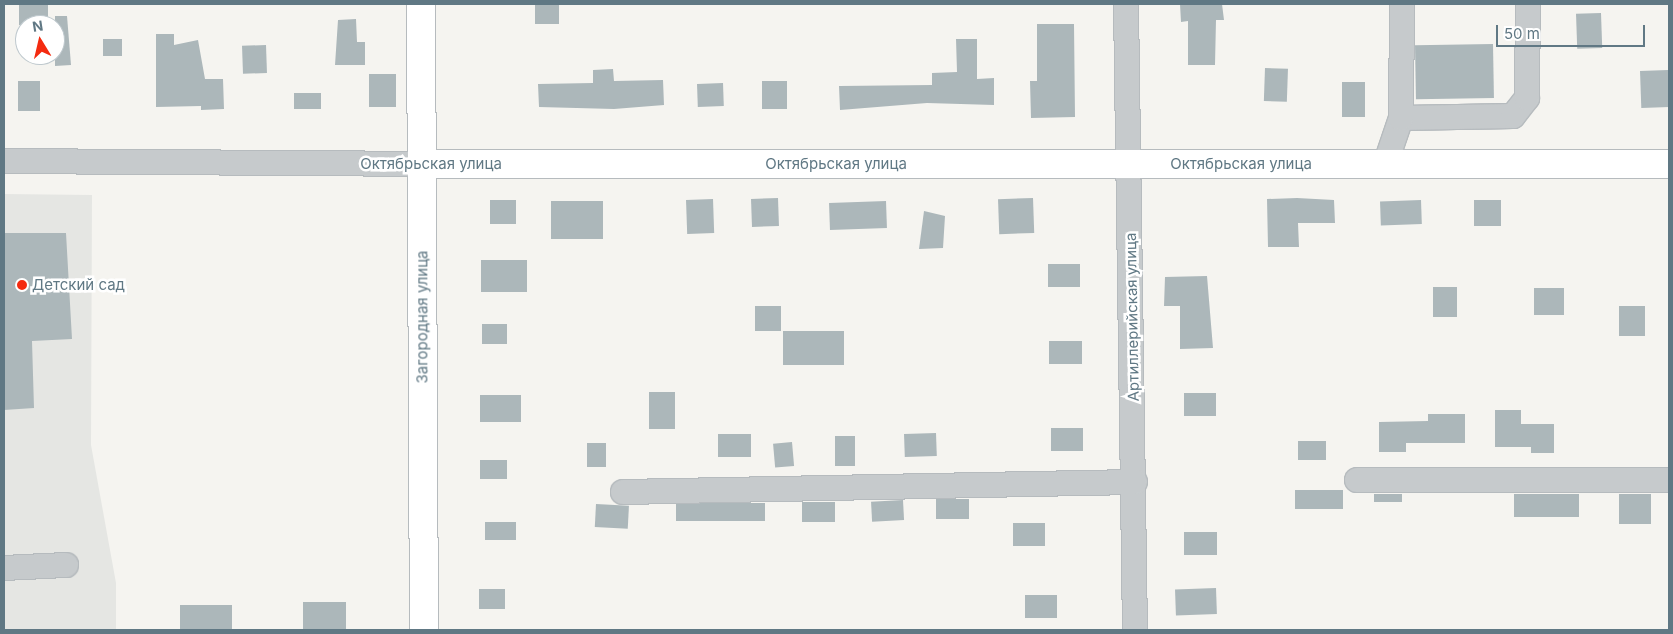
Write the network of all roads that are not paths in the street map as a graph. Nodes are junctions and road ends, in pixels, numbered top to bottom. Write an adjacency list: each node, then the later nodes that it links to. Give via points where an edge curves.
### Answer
1 (421, 4): 8 (main road, Загородная улица)
2 (1126, 4): 7 (street, Артиллерийская улица)
3 (1402, 4): 5 (street)
4 (1528, 4): 5 (street, via 1527,98 1514,116)
5 (1401, 118): 9 (street)
6 (4, 162): 8 (street, Октябрьская улица)
7 (1128, 163): 8 (main road, Октябрьская улица); 9 (main road, Октябрьская улица); 13 (street, Артиллерийская улица)
8 (421, 164): 17 (main road, Загородная улица)
9 (1385, 164): 10 (main road, Октябрьская улица)
10 (1669, 164)
11 (1357, 480): 12 (street)
12 (1669, 480)
13 (1135, 482): 14 (street); 18 (street, Артиллерийская улица)
14 (623, 492)
15 (66, 565): 16 (street)
16 (4, 568)
17 (424, 630)
18 (1135, 630)

